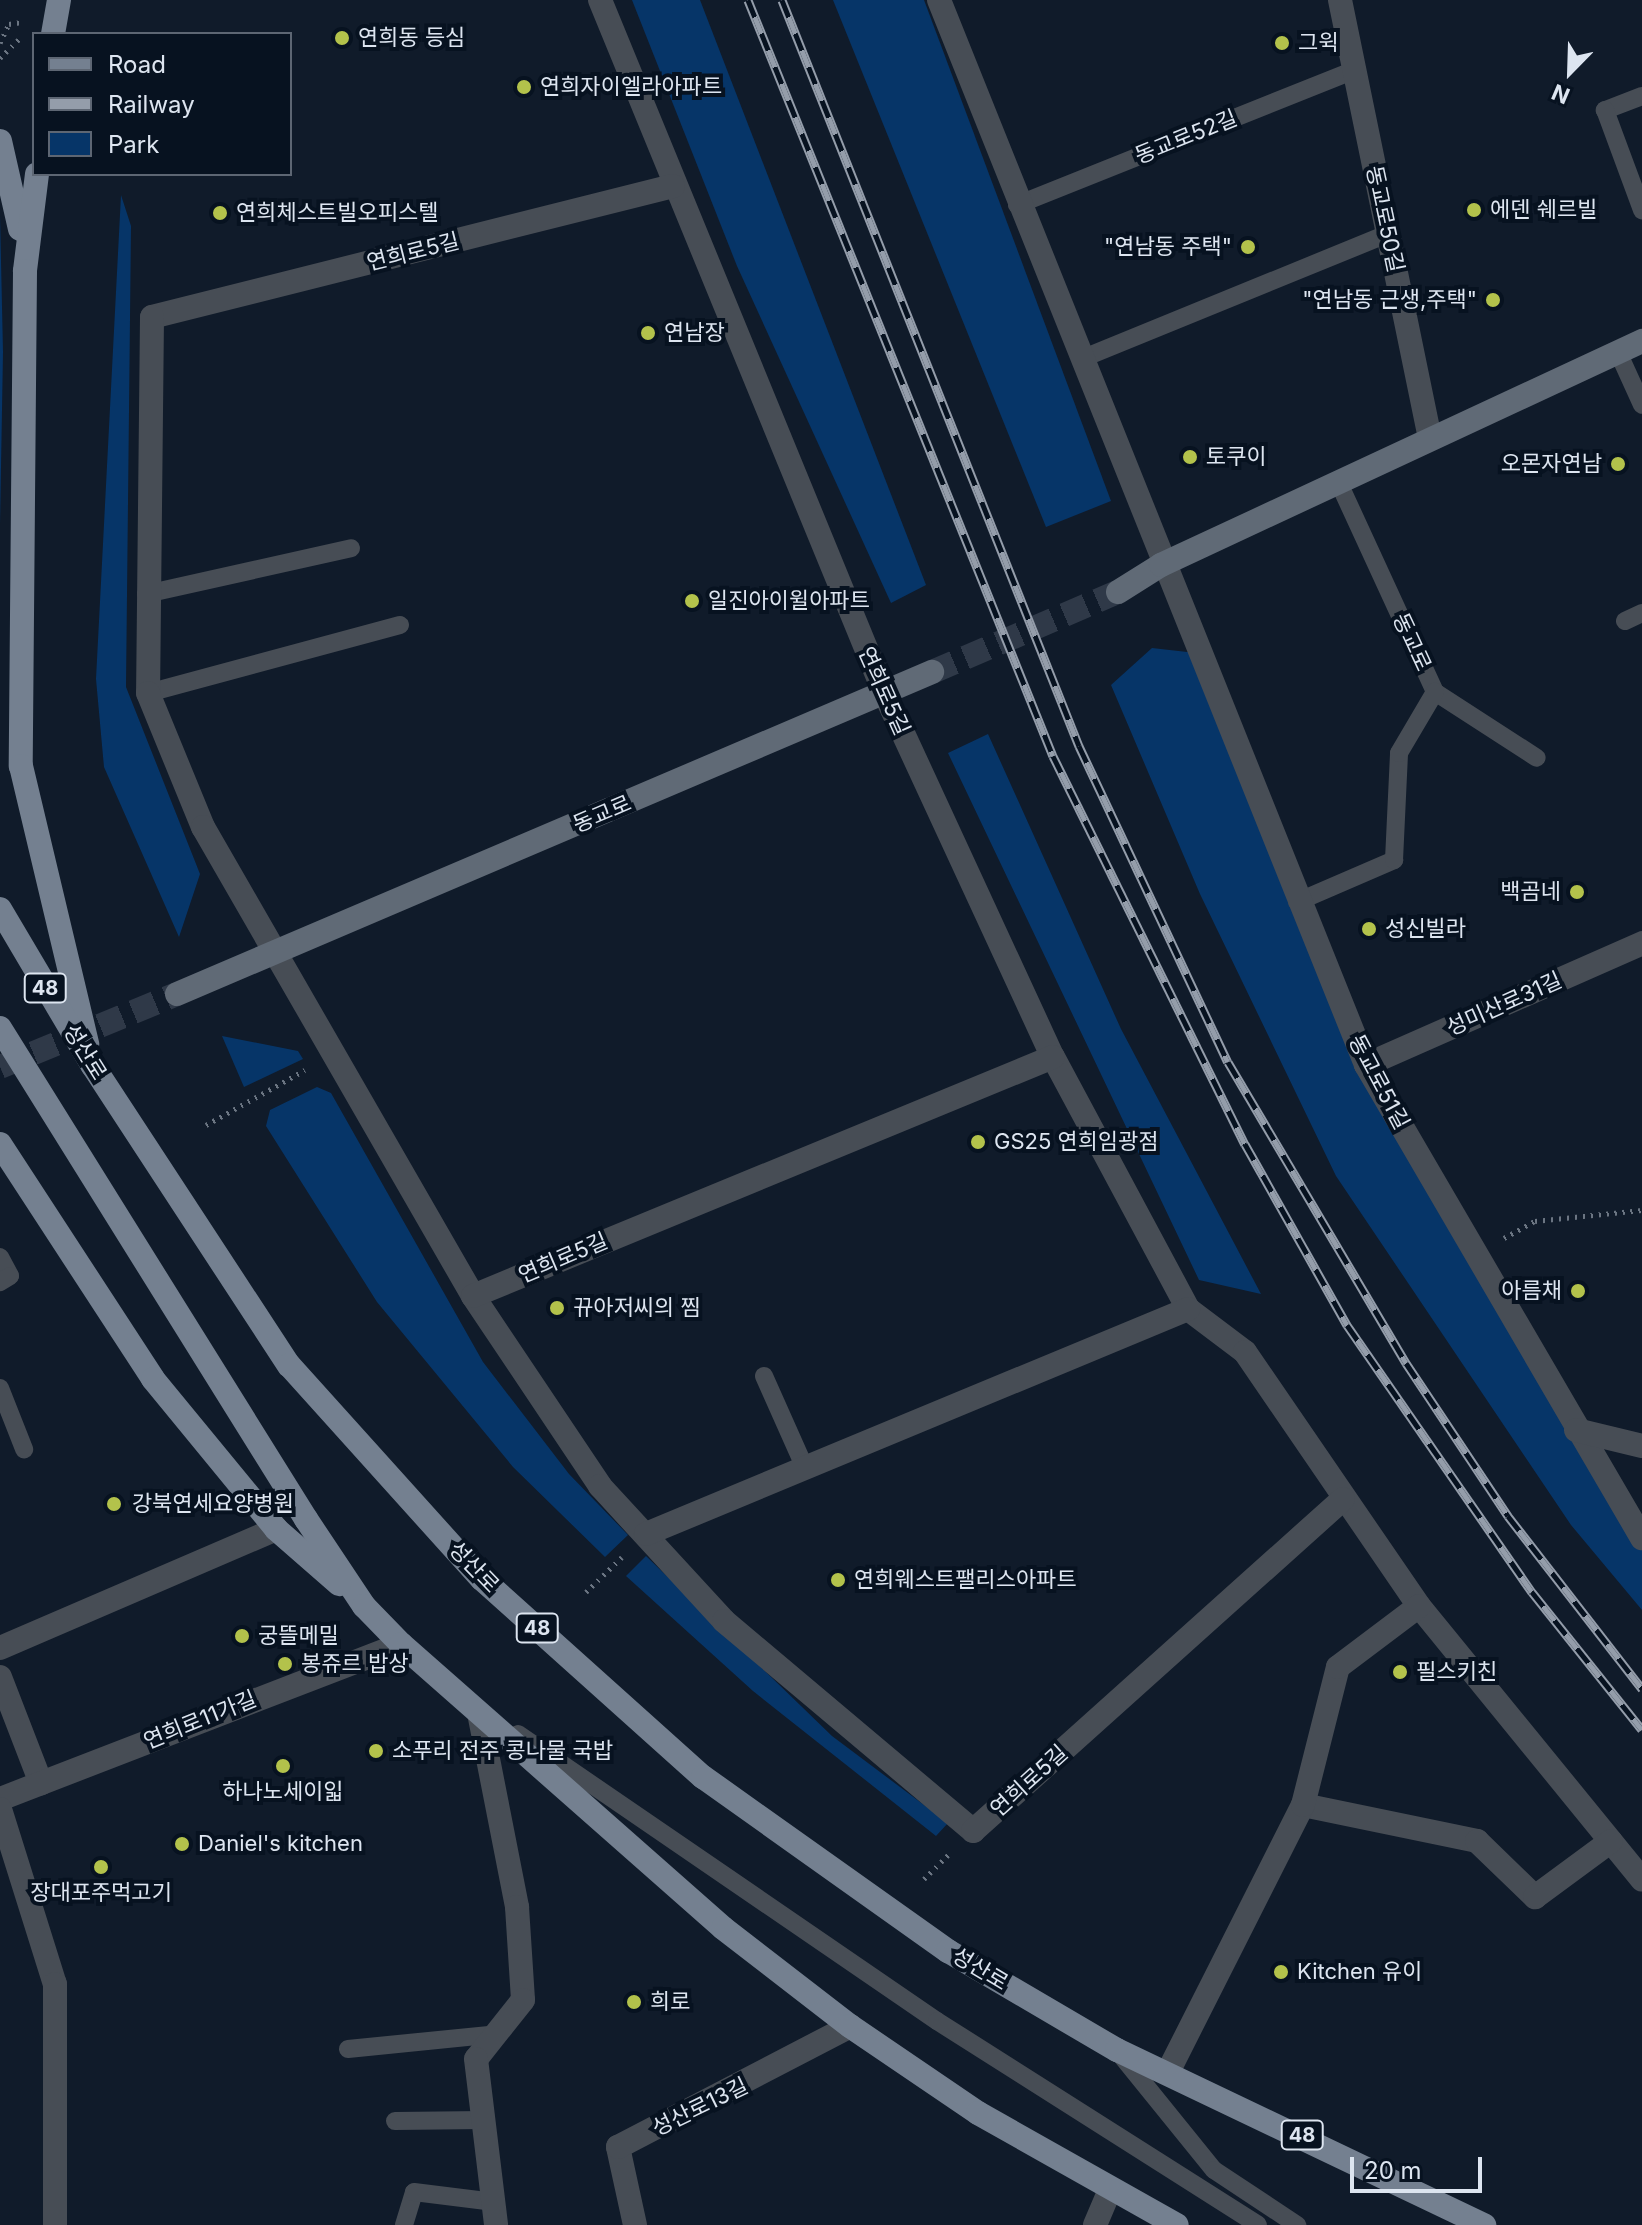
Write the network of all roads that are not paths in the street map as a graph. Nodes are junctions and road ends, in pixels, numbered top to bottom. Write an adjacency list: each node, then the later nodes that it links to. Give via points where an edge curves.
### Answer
1 (59, 0): 5 (main road)
2 (600, 0): 10 (street, 연희로5길)
3 (939, 0): 11 (street)
4 (1340, 0): 6 (street, 동교로50길)
5 (53, 32)
6 (1355, 70): 11 (lane, 동교로52길); 13 (street, 동교로50길)
7 (1642, 96): 12 (lane, via 1605,110)
8 (0, 141): 14 (main road, via 15,185)
9 (37, 176): 14 (main road)
10 (673, 186): 24 (street, 연희로5길, via 152,317); 27 (street, 연희로5길)
11 (1017, 205): 17 (street)
12 (1642, 210)
13 (1388, 234): 17 (lane); 19 (street, 동교로50길)
14 (25, 271): 39 (main road, via 21,766)
15 (1642, 341): 16 (street)
16 (1618, 352): 18 (lane); 19 (street)
17 (1081, 359): 22 (street)
18 (1642, 405)
19 (1430, 437): 20 (street)
20 (1338, 481): 22 (street); 28 (lane, 동교로)
21 (351, 548): 24 (lane)
22 (1161, 565): 23 (street); 31 (street, 동교로51길)
23 (1118, 592)
24 (146, 594): 29 (street)
25 (400, 625): 29 (lane)
26 (932, 672): 27 (street, 동교로)
27 (884, 692): 34 (street, 동교로); 37 (street, 연희로5길)
28 (1435, 692): 30 (lane, 동교로); 31 (lane, via 1399,753 1394,860)
29 (148, 693): 34 (street, via 203,827)
30 (1537, 758)
31 (1297, 902): 38 (street, 동교로51길)
32 (0, 909): 39 (main road, 성산로 / 48)
33 (1642, 943): 38 (street, 성미산로31길)
34 (272, 957): 35 (street, 동교로); 43 (street, 연희로5길)
35 (177, 994)
36 (0, 1028): 55 (main road)
37 (1053, 1057): 43 (street, 연희로5길); 44 (street, 연희로5길)
38 (1366, 1065): 47 (street, 동교로51길)
39 (93, 1066): 71 (main road, 성산로 / 48, via 289,1365 482,1579 703,1777 948,1951)
40 (0, 1144): 52 (main road, via 153,1379)
41 (0, 1257): 42 (lane, via 10,1276)
42 (0, 1282)
43 (473, 1296): 53 (street, 연희로5길, via 600,1486)
44 (1188, 1309): 50 (street); 51 (street, 연희로5길, via 1245,1352)
45 (764, 1376): 50 (lane)
46 (0, 1388): 49 (lane)
47 (1576, 1430): 48 (street); 54 (street, 동교로51길)
48 (1642, 1446)
49 (24, 1449)
50 (805, 1468): 53 (street)
51 (1343, 1499): 53 (street, 연희로5길, via 973,1831 735,1631); 56 (street, 연희로5길)
52 (276, 1529): 55 (main road); 58 (street)
53 (646, 1534)
54 (1642, 1538)
55 (364, 1606): 57 (main road)
56 (1419, 1606): 64 (street, via 1338,1667); 66 (street, 연희로5길)
57 (401, 1644): 60 (main road); 62 (street, 연희로11가길)
58 (0, 1648)
59 (0, 1677): 62 (street)
60 (443, 1683): 61 (main road); 82 (lane, via 937,2021)
61 (480, 1718): 68 (main road); 69 (street, via 517,1907 523,2000)
62 (41, 1783): 63 (street, 연희로11가길)
63 (0, 1799)
64 (1303, 1805): 66 (street, via 1477,1841 1535,1897); 72 (street)
65 (0, 1809): 77 (street, via 55,1984)
66 (1611, 1841): 67 (street, 연희로5길)
67 (1642, 1879)
68 (850, 2026): 75 (main road); 79 (street, 성산로13길, via 618,2147)
69 (499, 2034): 70 (lane); 73 (street, via 476,2059)
70 (348, 2049)
71 (1117, 2050): 72 (main road, 성산로 / 48); 83 (lane, via 1214,2170)
72 (1168, 2072): 84 (main road, 성산로 / 48)
73 (484, 2120): 74 (lane); 76 (street)
74 (395, 2121)
75 (1109, 2192): 80 (street); 81 (main road)
76 (495, 2213): 78 (lane, via 414,2192)
77 (55, 2225)
78 (404, 2225)
79 (635, 2225)
80 (1095, 2225)
81 (1177, 2225)
82 (1258, 2225)
83 (1297, 2225)
84 (1484, 2225)

